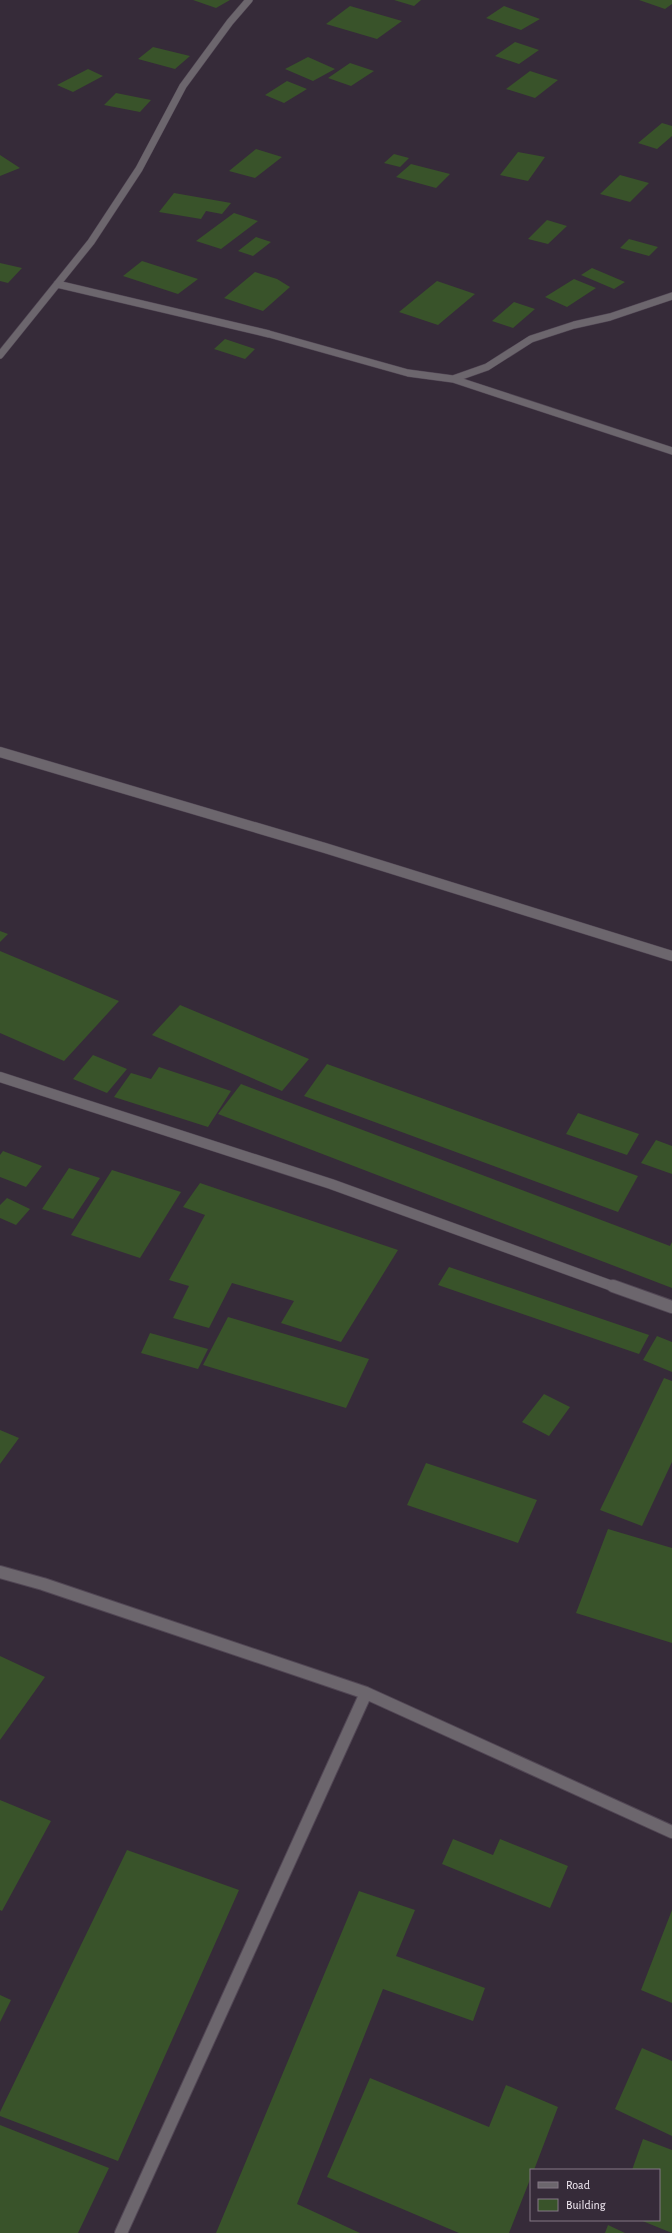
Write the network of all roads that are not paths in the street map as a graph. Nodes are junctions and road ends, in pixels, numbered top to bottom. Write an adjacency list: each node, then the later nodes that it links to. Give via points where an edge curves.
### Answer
1 (249, 0): 2 (street, via 183,86 139,169 91,242)
2 (58, 284): 4 (street); 5 (street, via 269,334 408,373)
3 (672, 296): 5 (street, via 610,317 574,324 531,339 487,367)
4 (0, 355)
5 (454, 379): 6 (street)
6 (672, 451)
7 (0, 752): 8 (street, via 332,850)
8 (672, 956)
9 (0, 1077): 10 (street, via 331,1184)
10 (672, 1307)
11 (0, 1572): 12 (street, via 43,1584)
12 (366, 1693): 13 (street); 14 (street)
13 (672, 1832)
14 (121, 2233)

